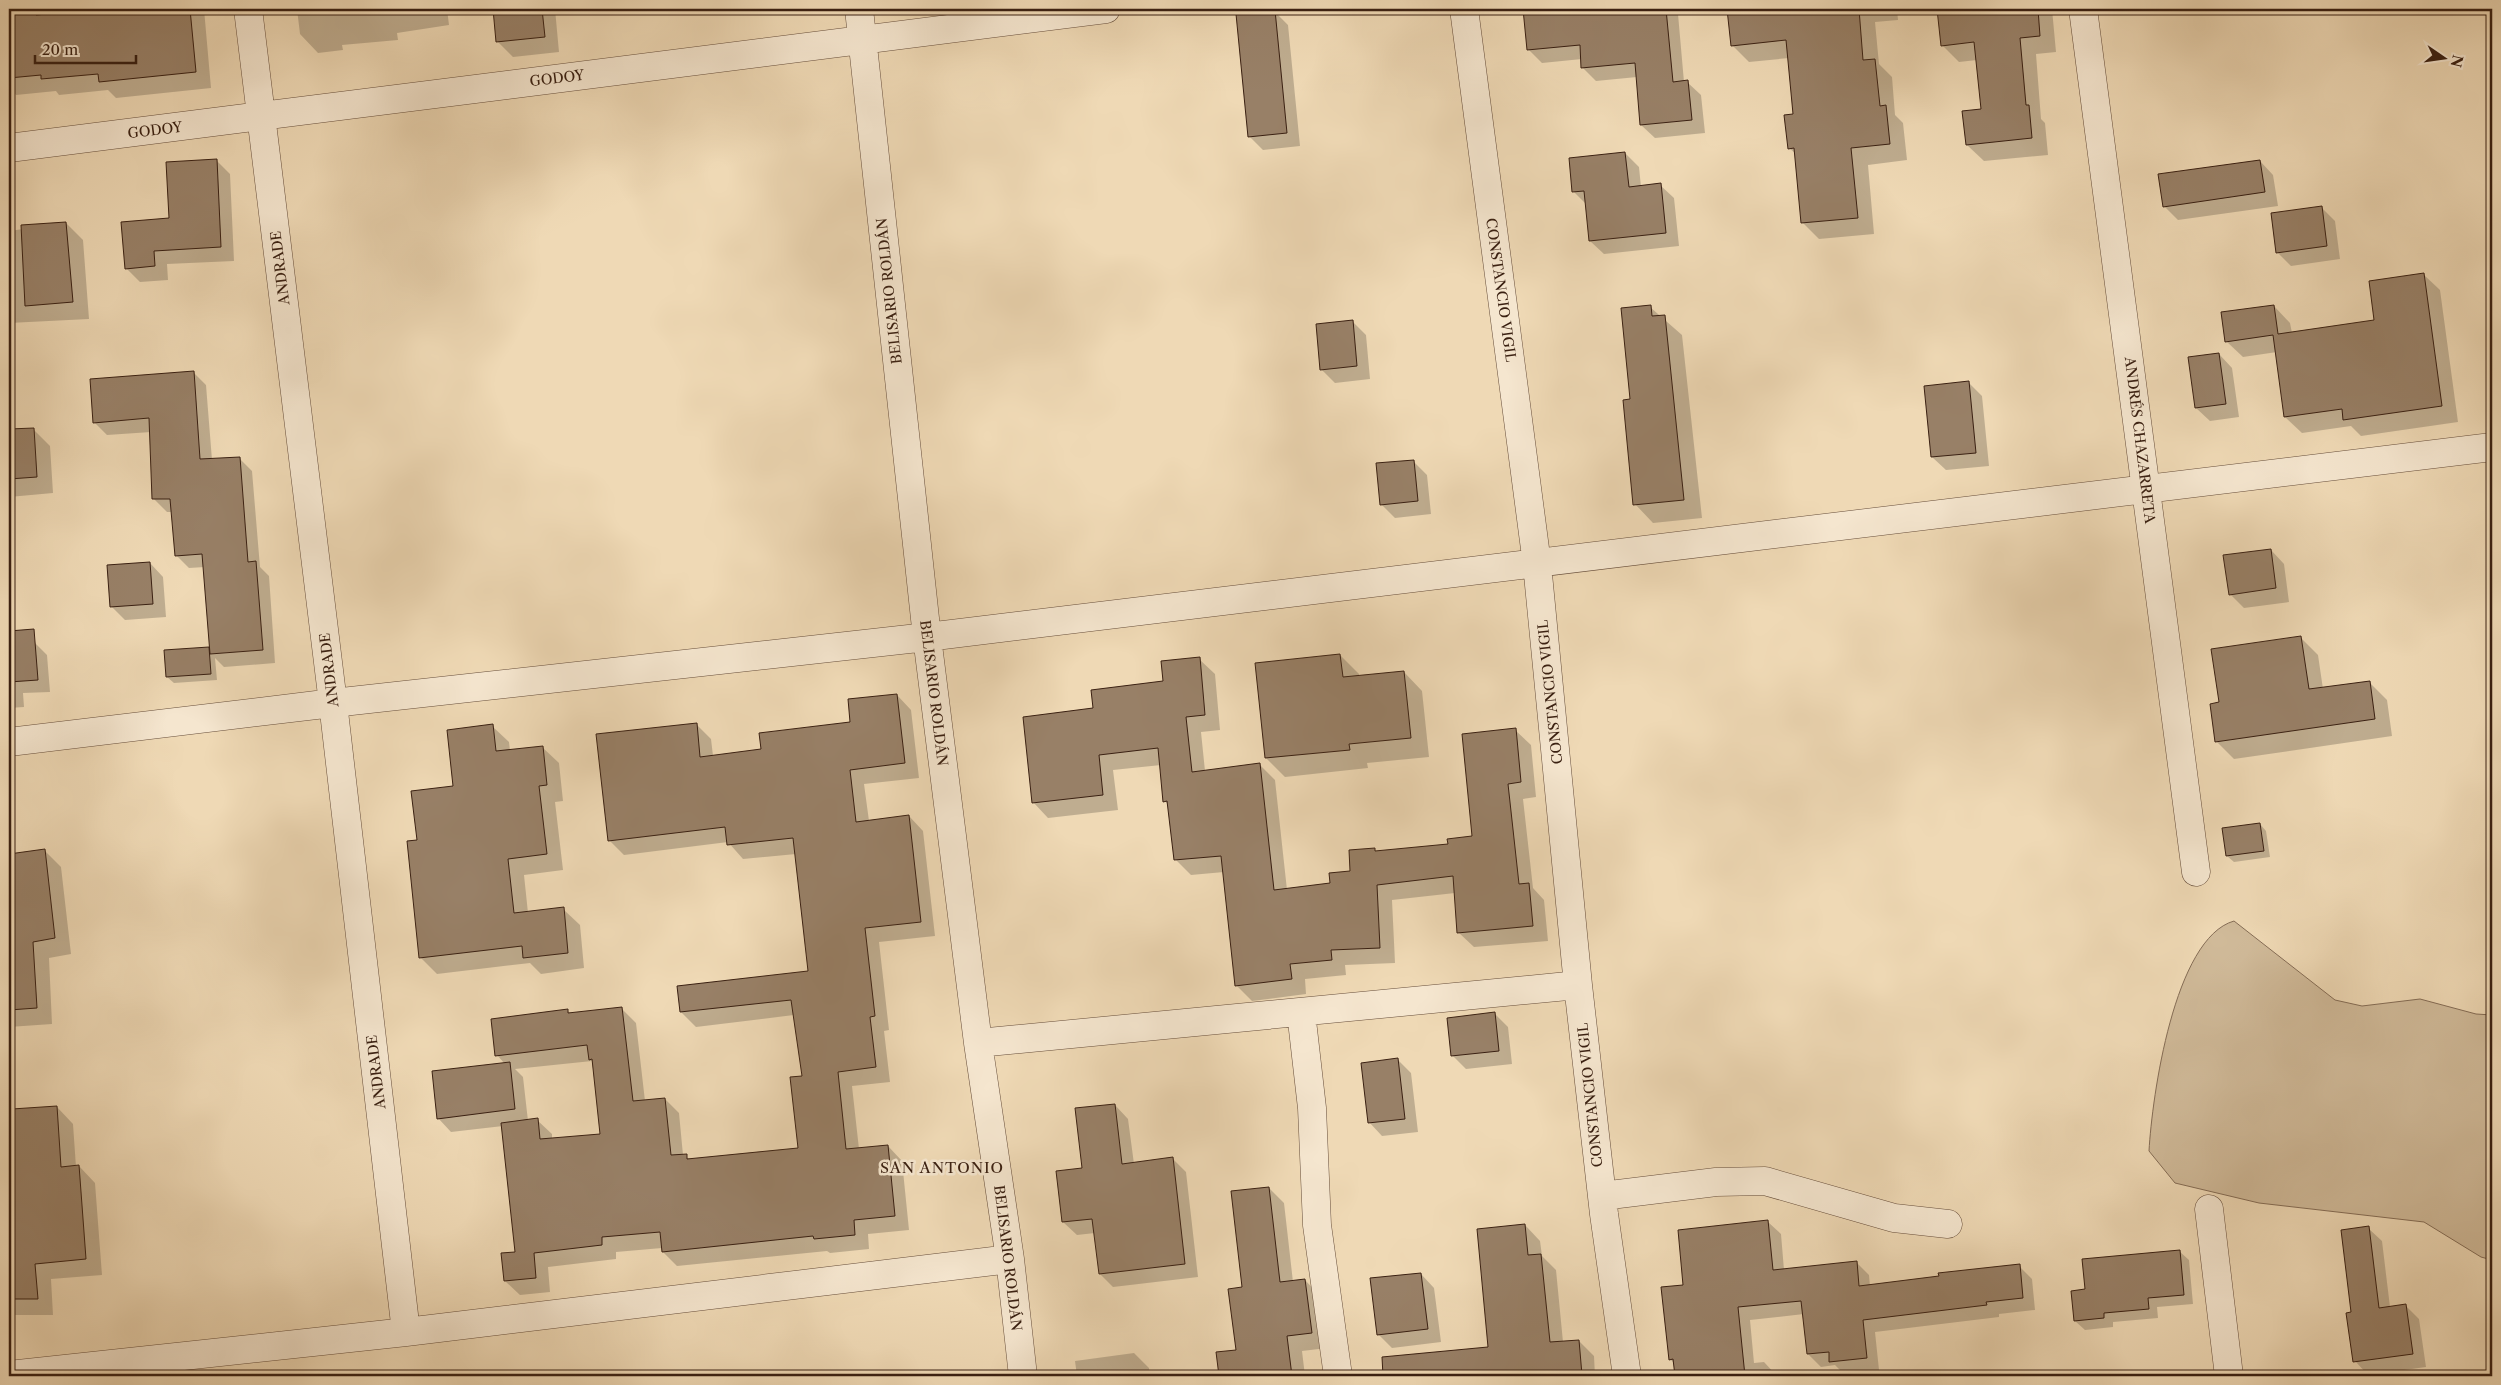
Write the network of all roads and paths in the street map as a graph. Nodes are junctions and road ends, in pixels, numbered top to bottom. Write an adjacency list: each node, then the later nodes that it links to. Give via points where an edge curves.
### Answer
1 (248, 9): 7 (street, ANDRADE)
2 (859, 9): 6 (street, BELISARIO ROLDÁN)
3 (1106, 9): 6 (street, GODOY)
4 (1464, 9): 11 (street, CONSTANCIO VIGIL)
5 (2083, 9): 10 (street, ANDRÉS CHAZARRETA)
6 (862, 38): 7 (street, GODOY); 12 (street, BELISARIO ROLDÁN)
7 (261, 116): 8 (street, GODOY); 13 (street, ANDRADE)
8 (9, 148)
9 (2492, 447): 10 (street)
10 (2146, 488): 11 (street); 15 (street, ANDRÉS CHAZARRETA)
11 (1537, 564): 12 (street); 16 (street, CONSTANCIO VIGIL)
12 (927, 637): 13 (street); 18 (street, BELISARIO ROLDÁN)
13 (333, 702): 14 (street); 23 (street, ANDRADE)
14 (9, 742)
15 (2196, 872)
16 (1578, 985): 17 (street); 19 (street, CONSTANCIO VIGIL)
17 (1301, 1012): 18 (street); 26 (street, via 1312,1108 1317,1225)
18 (978, 1043): 22 (street, BELISARIO ROLDÁN)
19 (1602, 1196): 21 (street, via 1716,1182 1765,1181 1894,1218); 27 (street, CONSTANCIO VIGIL)
20 (2209, 1209): 28 (street)
21 (1948, 1224)
22 (1010, 1259): 23 (street); 25 (street, BELISARIO ROLDÁN)
23 (406, 1332): 24 (street)
24 (9, 1375)
25 (1022, 1376)
26 (1338, 1376)
27 (1627, 1376)
28 (2229, 1376)

